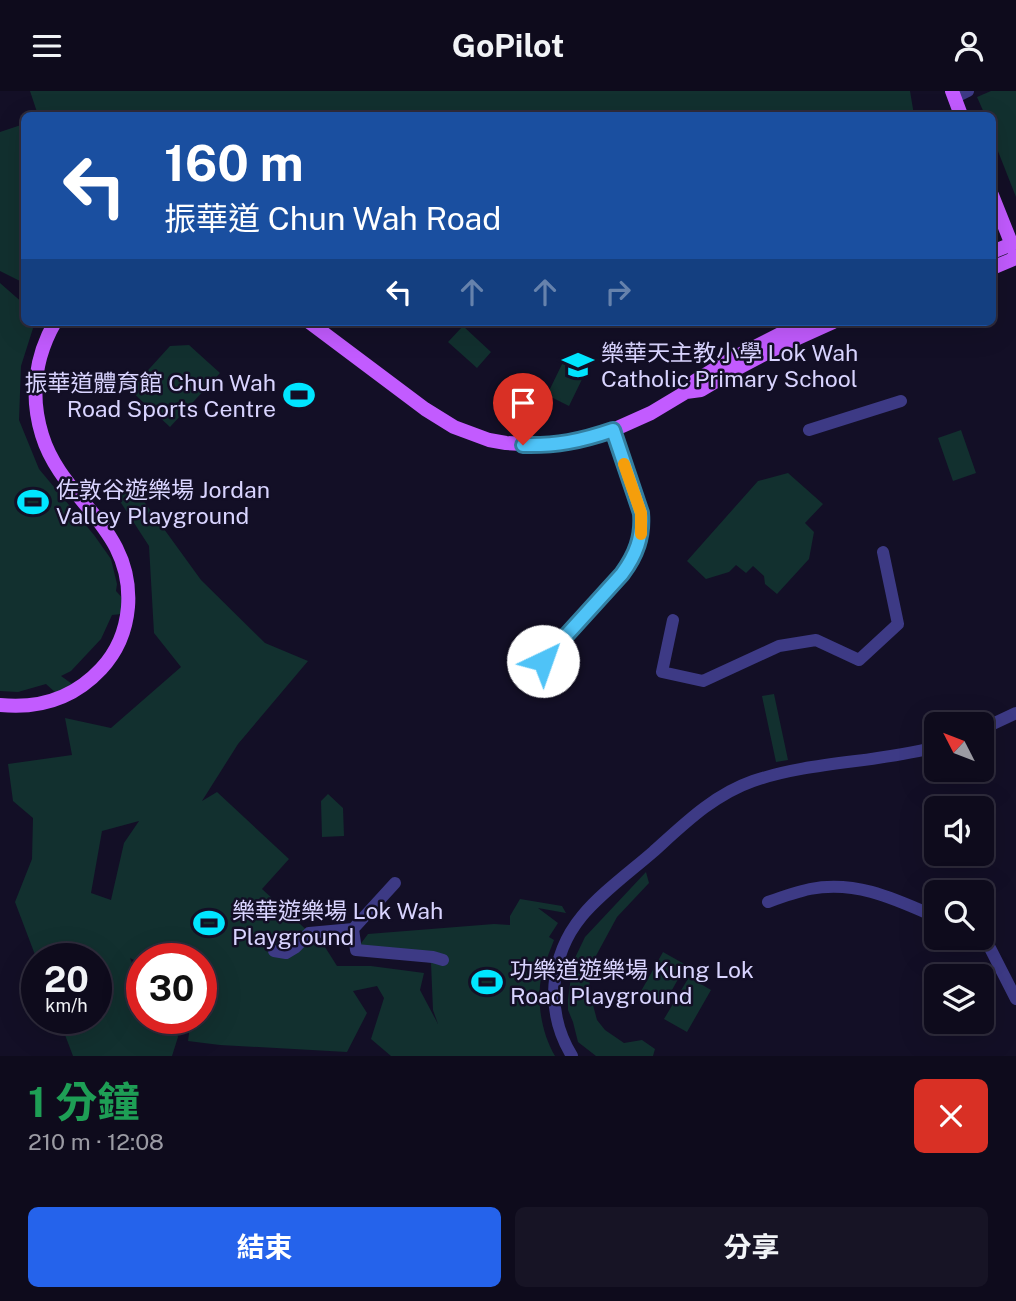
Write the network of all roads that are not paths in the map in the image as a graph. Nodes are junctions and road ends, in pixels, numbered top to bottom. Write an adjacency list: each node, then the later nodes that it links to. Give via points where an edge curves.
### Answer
1 (958, 93): 2 (main road)
2 (961, 112)
3 (996, 205): 5 (main road)
4 (996, 252): 5 (main road)
5 (1015, 252): 6 (main road)
6 (996, 265)
7 (53, 326): 18 (main road, via 37,373 39,424 58,467 116,545 127,580 128,614 106,664 82,687 36,705)
8 (314, 326): 13 (main road, via 425,409 472,434 506,443 541,445 583,440)
9 (796, 326): 11 (main road, via 733,358 695,381)
10 (824, 326): 11 (main road, via 701,390)
11 (686, 392): 13 (main road)
12 (901, 401): 14 (street)
13 (613, 430): 17 (street, via 641,513 641,538 622,574)
14 (809, 430)
15 (883, 552): 16 (street, via 898,624 859,660 817,640 779,646 703,681 662,672)
16 (673, 620)
17 (529, 677)
18 (0, 705)
19 (1015, 717): 20 (street)
20 (994, 725)
21 (924, 749): 30 (street, via 763,778 701,809 589,908 569,935 557,965 554,998 560,1030)
22 (395, 883): 25 (street)
23 (768, 902): 24 (street, via 811,889 846,886)
24 (924, 911)
25 (353, 929): 27 (street, via 309,933 286,953); 28 (street, via 356,950)
26 (990, 950): 29 (street)
27 (274, 951)
28 (443, 960)
29 (1016, 999)
30 (572, 1056)

